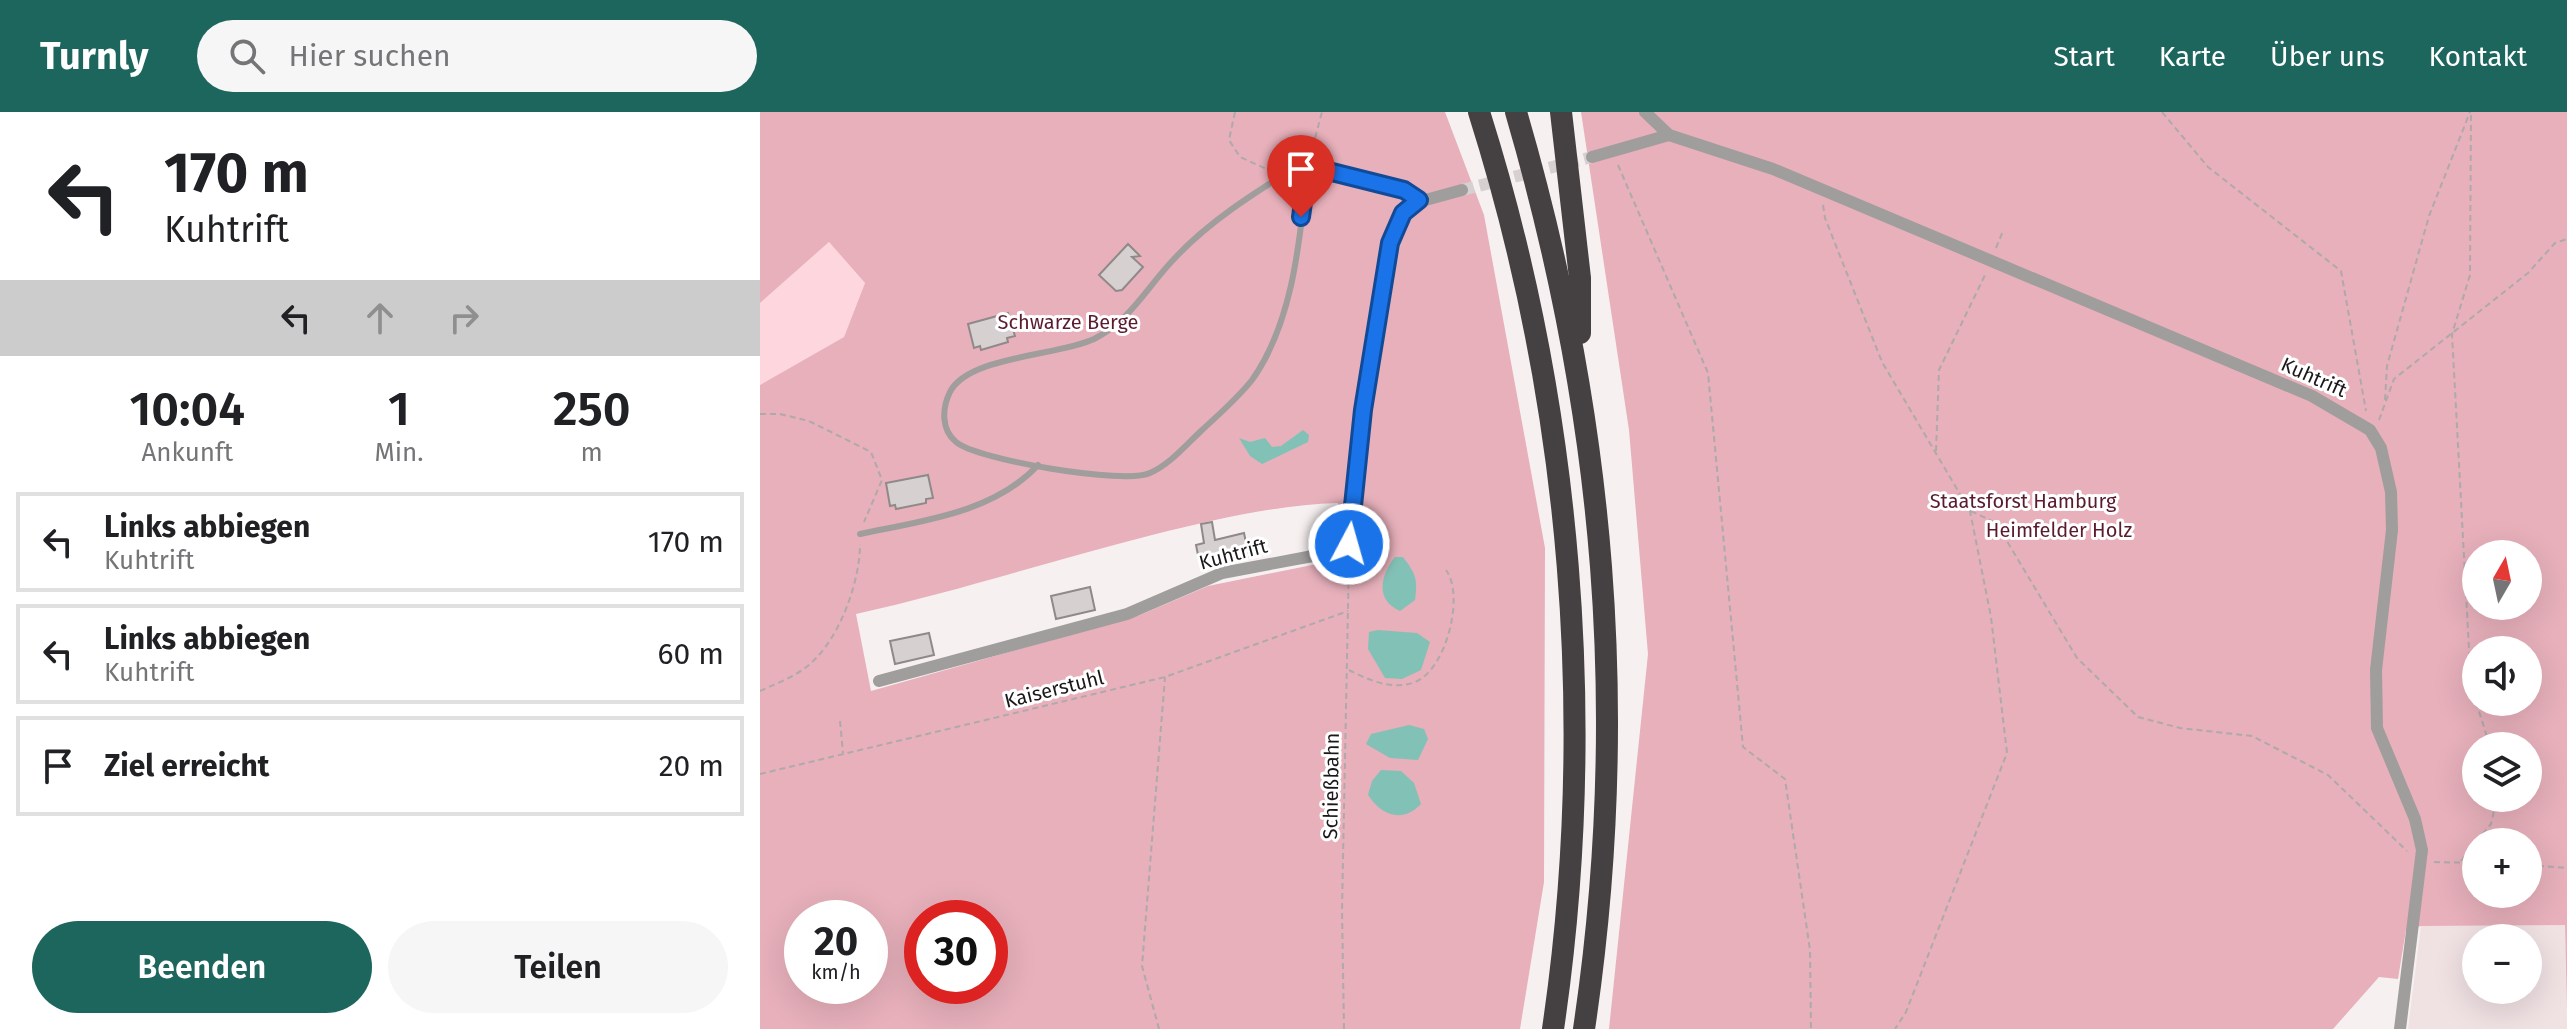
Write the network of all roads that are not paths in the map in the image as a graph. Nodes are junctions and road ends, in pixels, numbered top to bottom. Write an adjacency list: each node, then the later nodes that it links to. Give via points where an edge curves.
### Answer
1 (1479, 112): 14 (highway, via 1507,200 1547,383 1564,532 1574,781 1569,890)
2 (1516, 112): 10 (highway)
3 (1561, 112): 10 (highway, via 1580,278)
4 (1645, 112): 5 (street, Kuhtrift)
5 (1669, 135): 6 (street); 16 (street, Kuhtrift, via 1760,164 1992,261 2312,396 2370,430 2387,469 2391,510 2376,670 2377,728 2415,819 2422,867)
6 (1592, 157)
7 (1308, 166): 9 (lane, via 1404,190); 11 (lane, via 1282,320 1240,395 1150,473 1119,478); 11 (lane, via 1299,165 1207,229 1109,330 1072,347 976,371 950,390 944,419 957,443 987,456)
8 (1462, 190): 9 (street)
9 (1419, 200): 13 (street, Kuhtrift, via 1403,213 1390,243 1363,410 1349,544 1222,573 1127,614)
10 (1581, 382): 15 (highway, via 1597,507 1607,667 1602,892)
11 (1038, 465): 12 (lane, via 989,499 959,512)
12 (860, 534)
13 (879, 681)
14 (1553, 1029)
15 (1584, 1029)
16 (2400, 1029)

